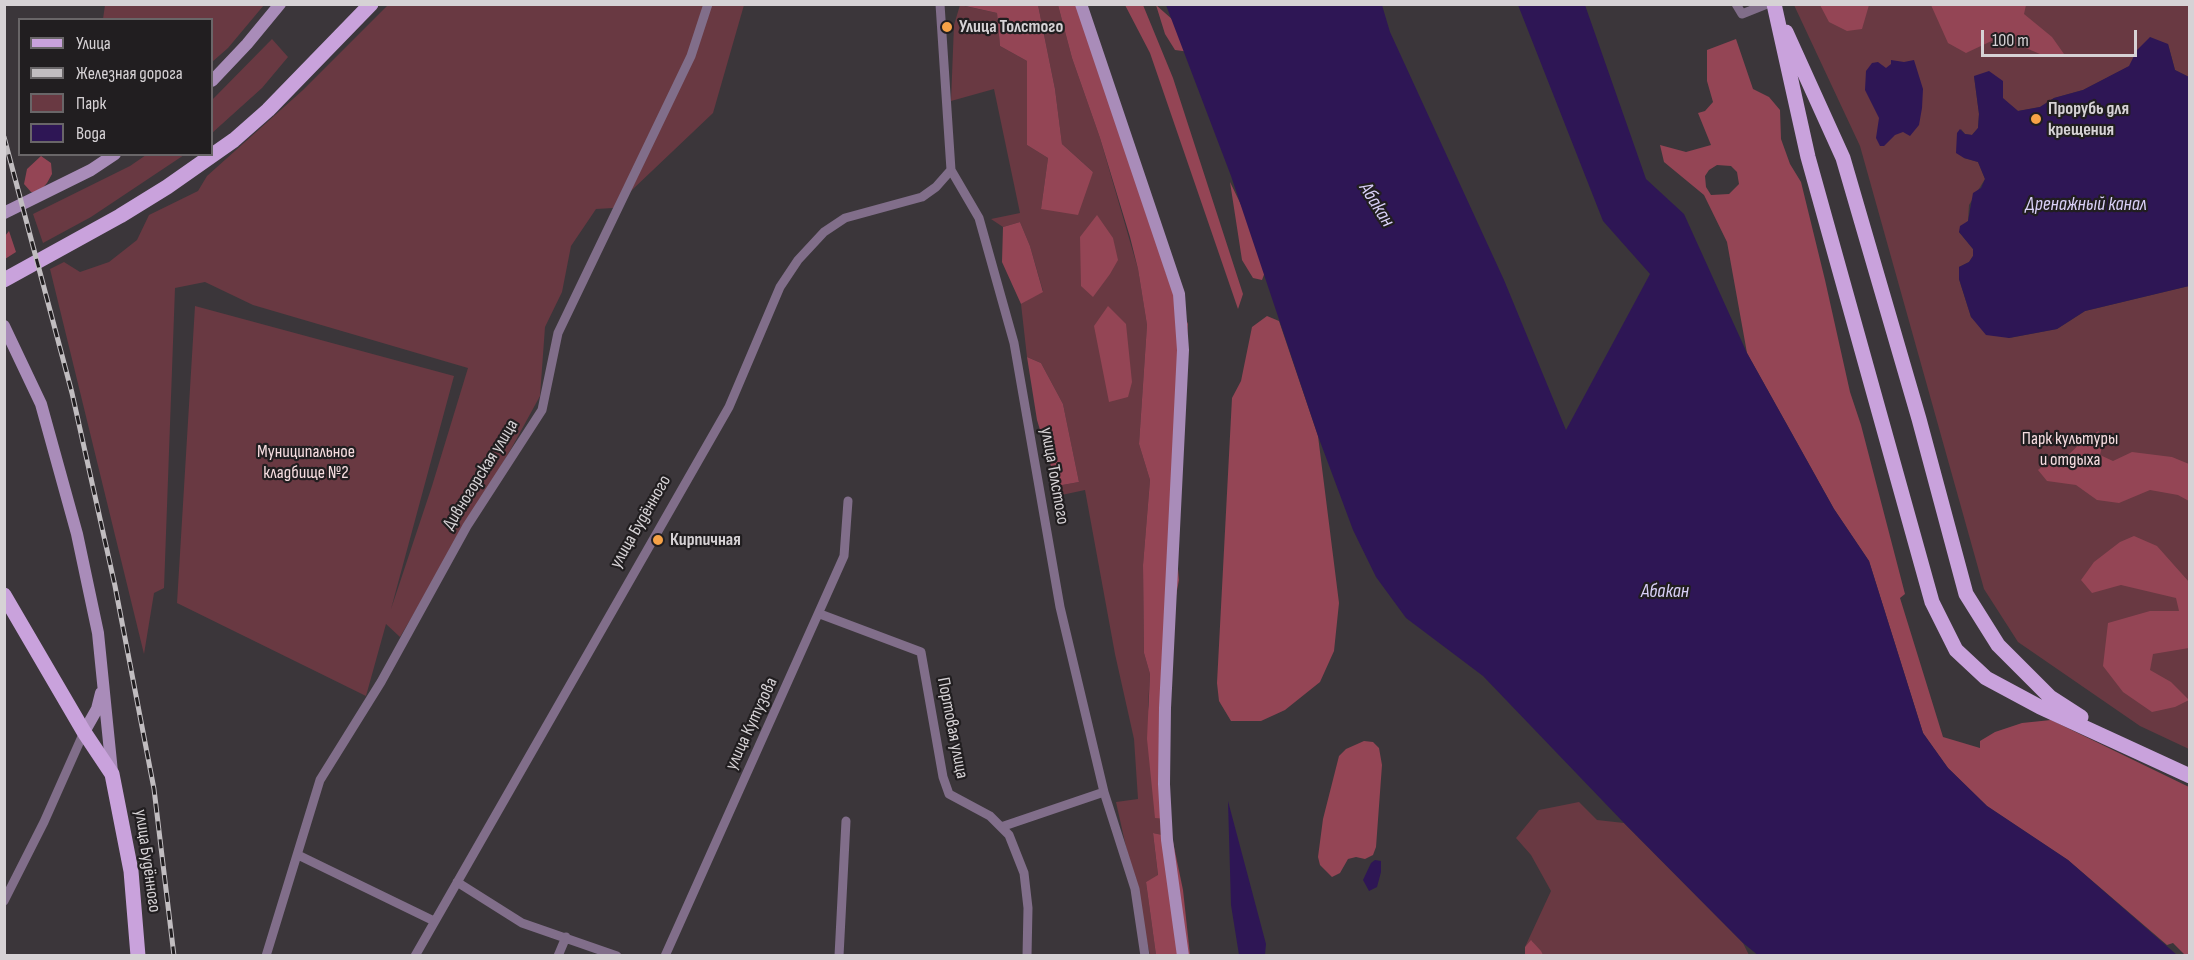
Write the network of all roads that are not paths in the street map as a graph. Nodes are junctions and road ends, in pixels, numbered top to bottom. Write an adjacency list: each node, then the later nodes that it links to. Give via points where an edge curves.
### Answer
1 (280, 4): 10 (street)
2 (356, 4): 11 (main road, via 261,105)
3 (371, 4): 12 (main road, via 268,110)
4 (708, 4): 33 (street, Дивногорская улица, via 691,56 558,333 542,410 467,526 381,682 320,780)
5 (940, 4): 16 (street, улица Толстого)
6 (1080, 4): 47 (street, via 1179,294 1183,350 1164,784 1167,840)
7 (1736, 4): 8 (street, via 1742,14)
8 (1767, 4)
9 (1774, 4): 27 (main road, via 1843,158 1966,594 1998,645 2035,682); 27 (main road, via 1808,157 1932,602 1956,651 1986,678)
10 (213, 80)
11 (213, 145)
12 (213, 155)
13 (112, 156): 17 (street)
14 (197, 156): 18 (main road)
15 (211, 156): 18 (main road, via 167,187)
16 (951, 170): 30 (street, улица Толстого, via 979,218 1014,343 1060,607); 34 (street, улица Будённого, via 922,197 845,218 824,232 798,260 780,287 729,407)
17 (5, 213)
18 (80, 235): 19 (main road); 20 (main road)
19 (4, 270)
20 (4, 280)
21 (4, 326): 25 (street, via 41,404 77,534 98,633)
22 (848, 501): 24 (street, улица Кутузова, via 844,556)
23 (4, 595): 26 (main road)
24 (820, 614): 32 (street, Портовая улица, via 921,651 949,794); 43 (street, улица Кутузова)
25 (104, 683): 26 (street, via 97,709); 28 (street)
26 (84, 732): 28 (main road); 35 (street, via 45,822)
27 (2116, 741): 29 (main road)
28 (112, 774): 38 (main road, улица Будённого, via 132,871)
29 (2190, 776)
30 (1104, 792): 32 (street); 46 (street, улица Толстого, via 1135,889)
31 (846, 821): 44 (street)
32 (1001, 826): 45 (street, Портовая улица, via 1009,835 1024,873)
33 (298, 855): 36 (street); 39 (street, Дивногорская улица)
34 (457, 882): 36 (street, улица Будённого); 37 (street, via 522,923)
35 (4, 901)
36 (435, 921): 40 (street, улица Будённого)
37 (566, 937): 41 (street); 42 (street)
38 (138, 956)
39 (266, 956)
40 (415, 956)
41 (558, 956)
42 (617, 956)
43 (665, 956)
44 (839, 956)
45 (1027, 956)
46 (1145, 956)
47 (1184, 956)

